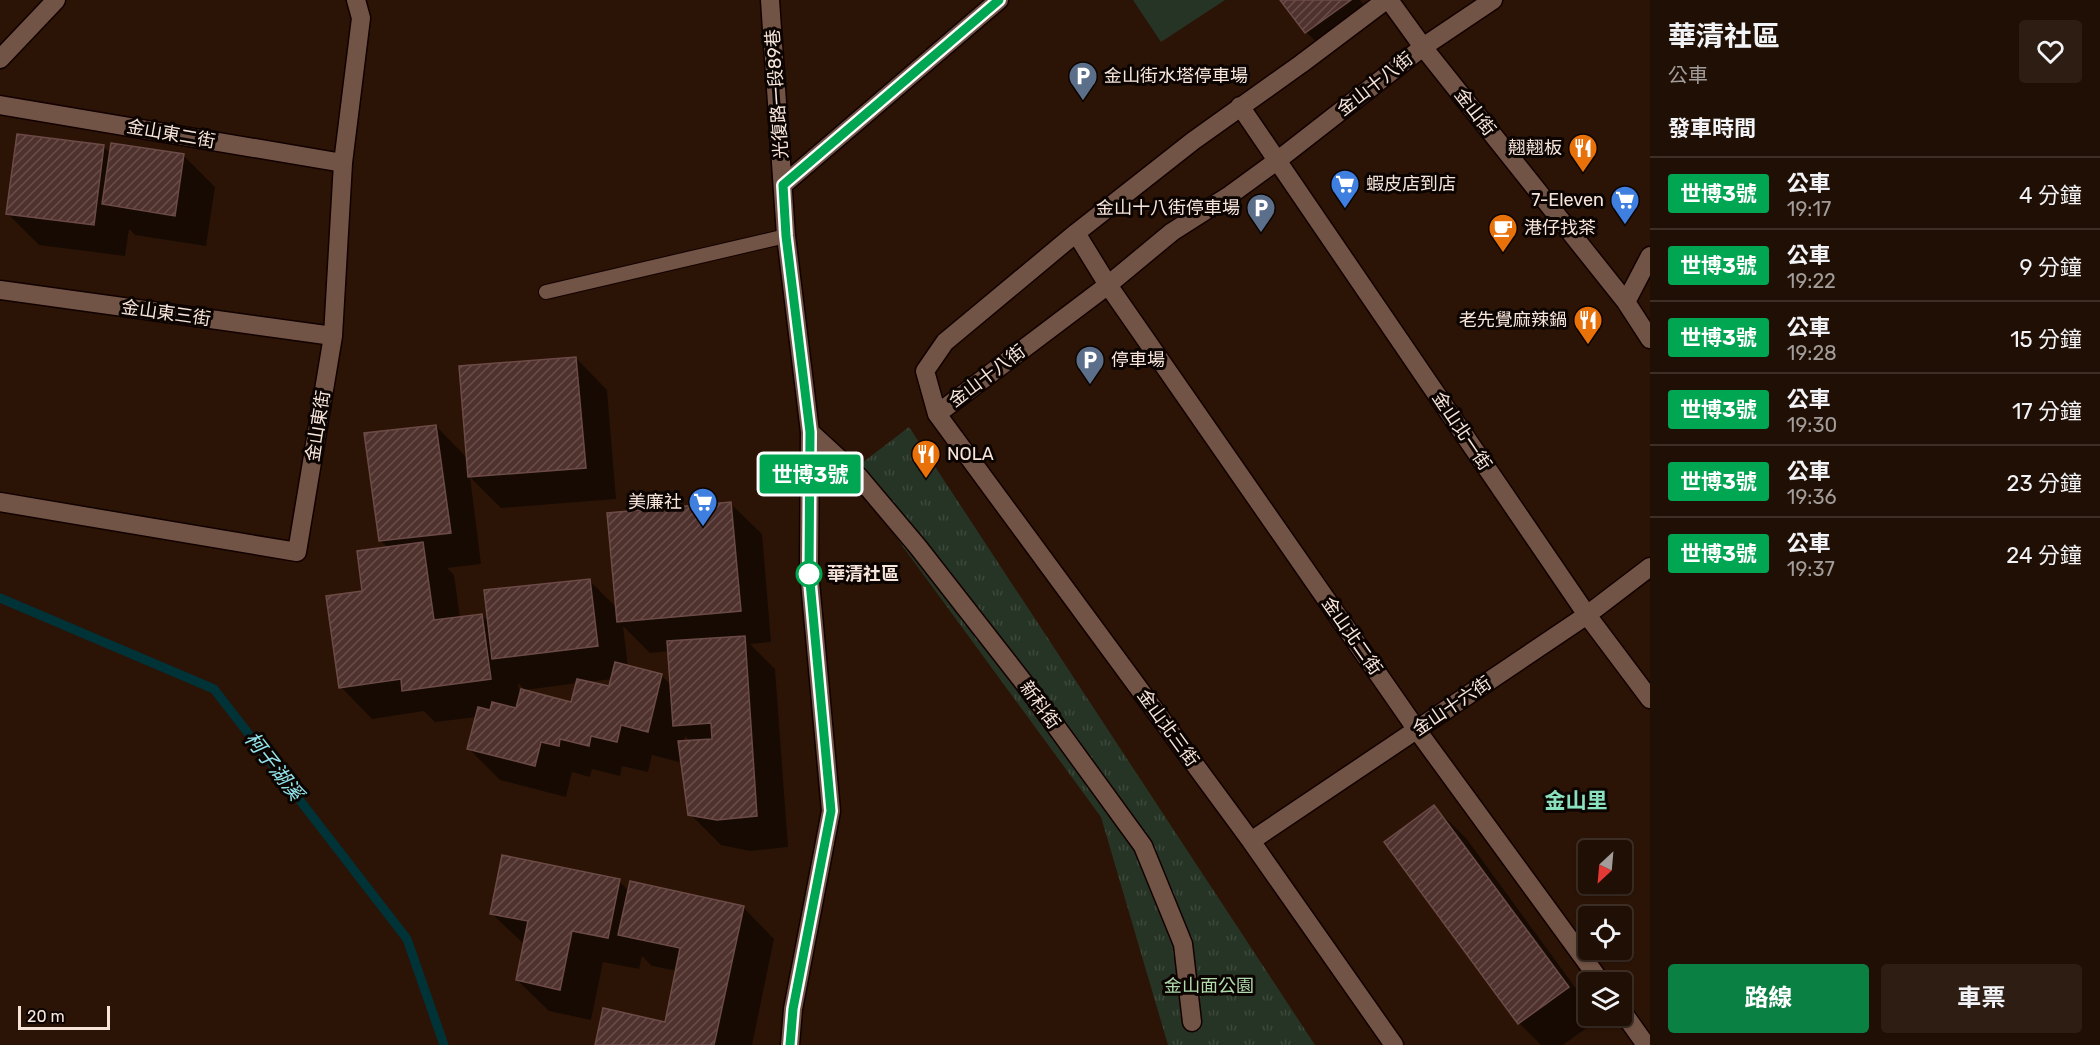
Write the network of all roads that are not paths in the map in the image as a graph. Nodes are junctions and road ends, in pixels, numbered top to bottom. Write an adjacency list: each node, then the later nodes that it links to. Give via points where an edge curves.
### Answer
1 (56, 0): 8 (street)
2 (356, 0): 12 (street, 金山東街, via 361,18)
3 (770, 0): 13 (street, 光復路一段89巷)
4 (999, 0): 13 (street)
5 (1387, 0): 7 (street, 金山街); 10 (street, 金山十八街)
6 (1493, 0): 7 (street, 金山十八街)
7 (1423, 46): 11 (street, 金山十八街); 20 (street, 金山街)
8 (0, 59)
9 (0, 105): 12 (street, 金山東二街)
10 (1240, 106): 11 (street, 金山北一街); 14 (street, 金山十八街)
11 (1278, 160): 17 (street, 金山十八街, via 1172,232); 27 (street, 金山北一街)
12 (343, 163): 21 (street, 金山東街)
13 (783, 185): 15 (street, 光復路一段89巷)
14 (1076, 233): 17 (street, 金山北二街); 23 (street, 金山十八街, via 945,342 925,371)
15 (786, 236): 19 (lane); 24 (street, 光復路一段89巷)
16 (1650, 256): 20 (street)
17 (1108, 285): 23 (street, 金山十八街); 29 (street, 金山北二街)
18 (0, 290): 21 (street, 金山東三街)
19 (546, 292)
20 (1626, 302): 22 (street, 金山街)
21 (333, 336): 25 (street, 金山東街, via 297,552)
22 (1650, 339)
23 (937, 414): 30 (street, 金山北三街)
24 (810, 432): 32 (street, 新科街, via 859,477 918,547 1028,688 1143,846 1183,944); 34 (street, 光復路一段89巷, via 809,571 831,811 793,1009)
25 (0, 502)
26 (1650, 567): 27 (street, 金山十六街)
27 (1587, 615): 28 (street, 金山北一街); 29 (street, 金山十六街)
28 (1650, 699)
29 (1417, 730): 30 (street, 金山十六街); 31 (street, 金山北二街)
30 (1251, 841): 35 (street, 金山北三街)
31 (1593, 972)
32 (1191, 1022)
33 (1632, 1025): 36 (street)
34 (790, 1045)
35 (1394, 1045)
36 (1646, 1045)

